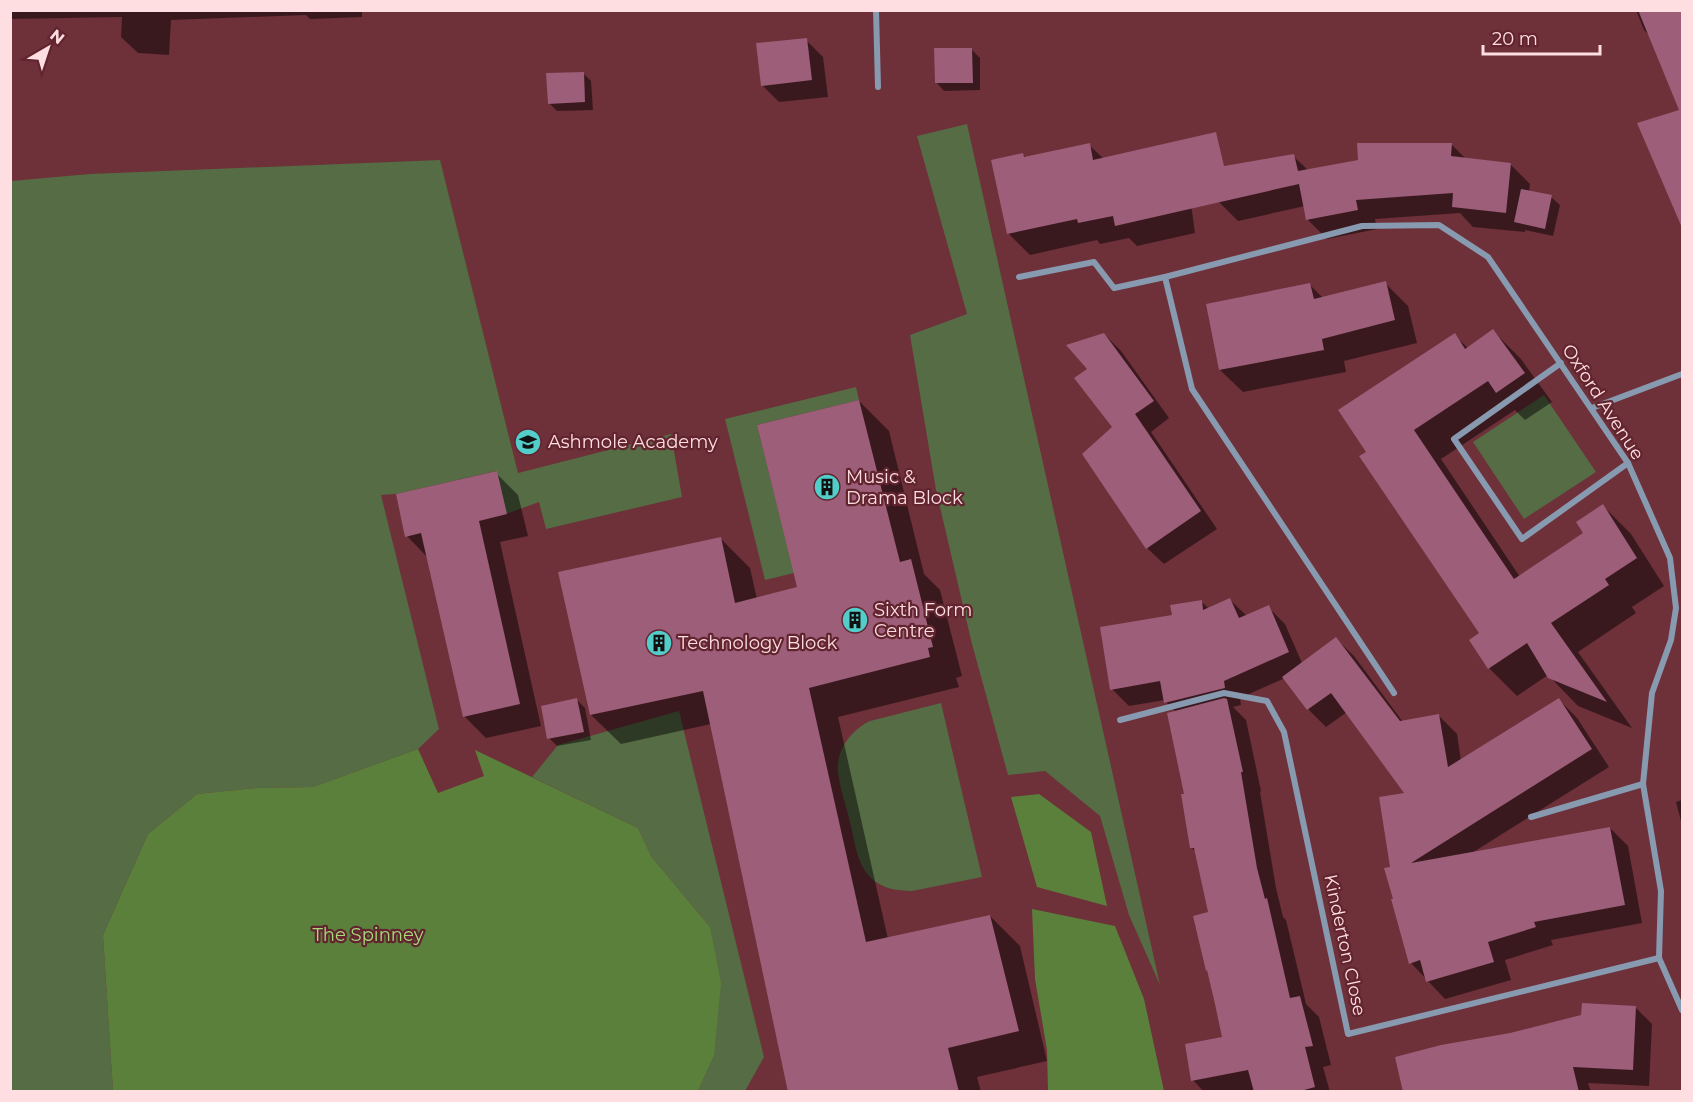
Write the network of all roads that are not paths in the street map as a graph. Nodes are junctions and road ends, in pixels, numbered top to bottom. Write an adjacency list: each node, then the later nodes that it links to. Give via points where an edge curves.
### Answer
1 (876, 10): 2 (street)
2 (878, 87)
3 (1019, 277): 4 (street, Oxford Avenue, via 1094,262 1114,288)
4 (1165, 278): 5 (street, Oxford Avenue, via 1362,226 1439,225 1488,256); 9 (street, via 1192,389)
5 (1561, 363): 7 (street, Oxford Avenue); 8 (street, via 1454,439 1522,539)
6 (1683, 374): 7 (street)
7 (1592, 408): 8 (street, Oxford Avenue)
8 (1628, 463): 11 (street, Oxford Avenue, via 1670,558 1676,608 1671,640 1652,693)
9 (1394, 693)
10 (1120, 720): 13 (street, Kinderton Close, via 1224,693 1267,701 1284,732 1348,1034)
11 (1642, 784): 12 (street); 13 (street, Oxford Avenue, via 1661,891)
12 (1531, 817)
13 (1659, 958): 14 (street, Oxford Avenue)
14 (1683, 1010)

